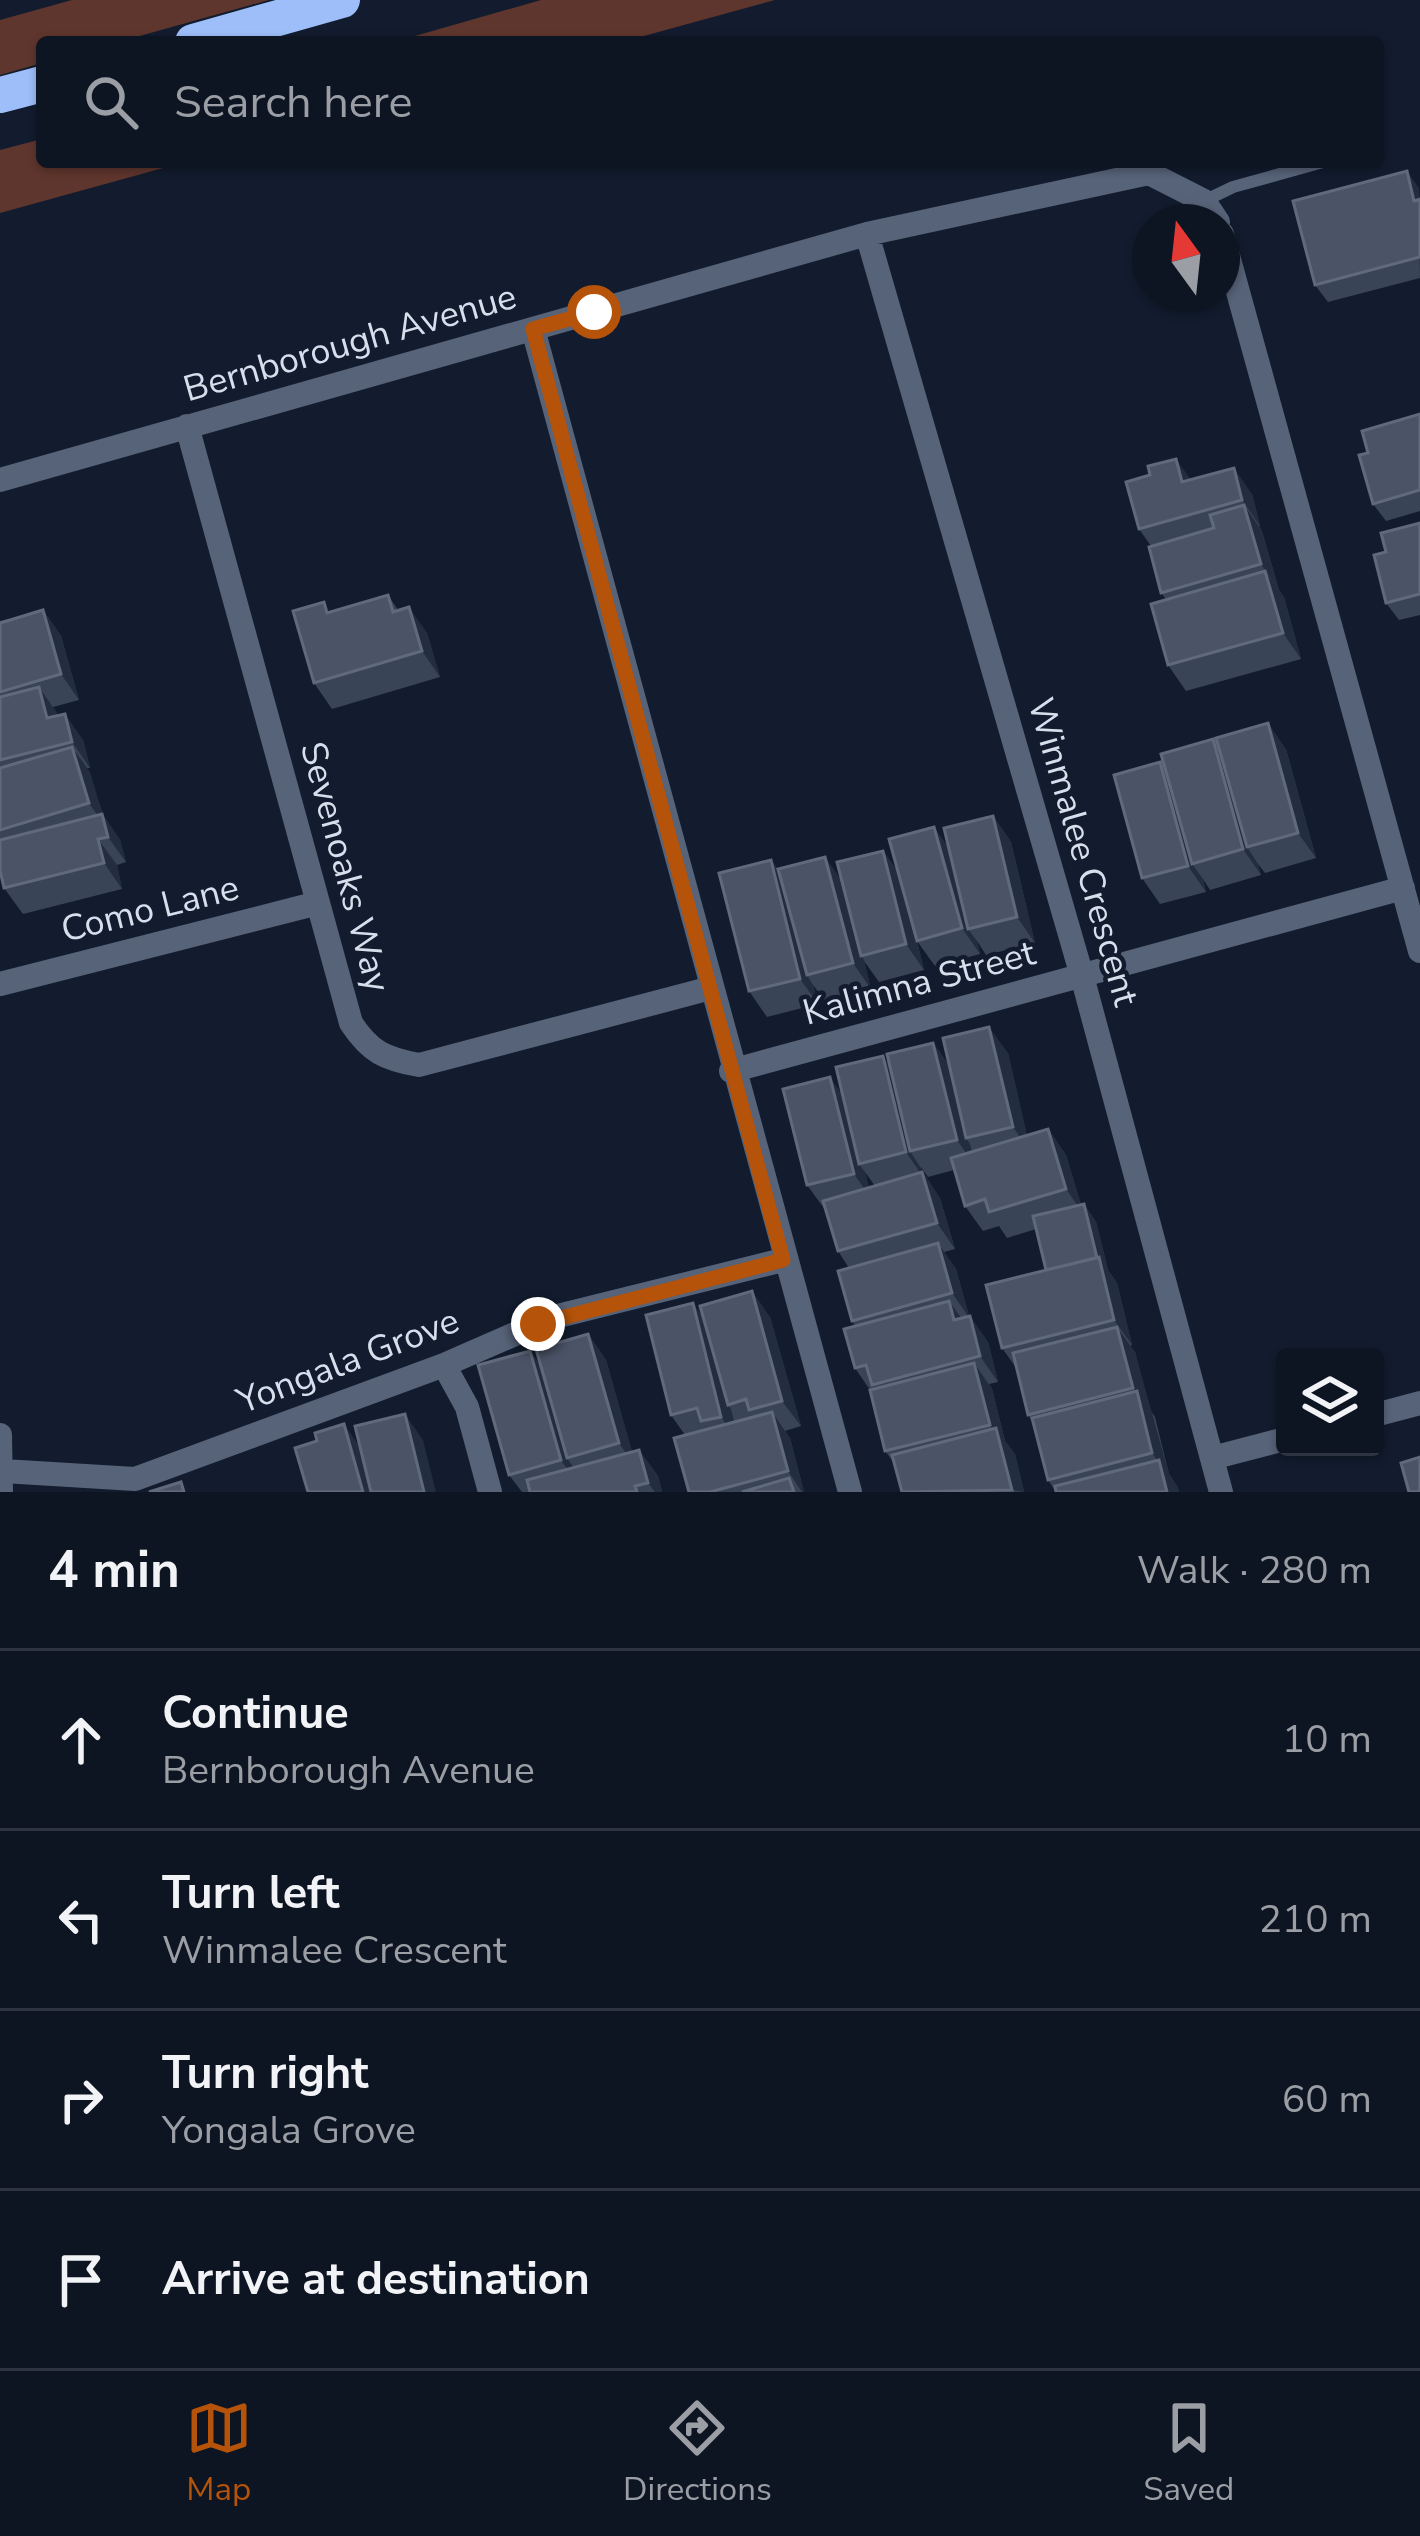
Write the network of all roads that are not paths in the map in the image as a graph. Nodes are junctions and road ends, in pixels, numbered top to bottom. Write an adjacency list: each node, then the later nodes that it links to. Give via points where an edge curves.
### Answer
1 (342, 0): 2 (highway)
2 (214, 36)
3 (36, 86): 4 (highway)
4 (0, 95)
5 (1310, 168): 7 (lane, Bernborough Avenue)
6 (1198, 204): 8 (street, Bernborough Avenue, via 1149,173)
7 (1229, 204)
8 (867, 234): 10 (street, Bernborough Avenue); 16 (street, Winmalee Crescent)
9 (1240, 299): 13 (street)
10 (533, 329): 11 (street, Bernborough Avenue); 18 (street)
11 (187, 426): 12 (street, Bernborough Avenue); 14 (street, Sevenoaks Way)
12 (0, 480)
13 (1402, 888): 15 (street); 16 (street, Kalimna Street)
14 (318, 903): 17 (street, Como Lane); 18 (street, Sevenoaks Way, via 351,1023 383,1058 419,1065 456,1058)
15 (1420, 951)
16 (1082, 976): 19 (street, Kalimna Street); 26 (street, Winmalee Crescent)
17 (0, 985)
18 (711, 988): 19 (street)
19 (731, 1071): 20 (street)
20 (783, 1260): 21 (street, Yongala Grove, via 554,1317); 29 (street)
21 (444, 1365): 27 (street, Yongala Grove, via 135,1479); 28 (street, via 466,1407)
22 (1420, 1403): 23 (street)
23 (1384, 1413)
24 (0, 1436): 27 (street)
25 (1276, 1441): 26 (street)
26 (1212, 1458): 30 (street, Winmalee Crescent)
27 (2, 1482)
28 (490, 1492)
29 (850, 1492)
30 (1221, 1492)

